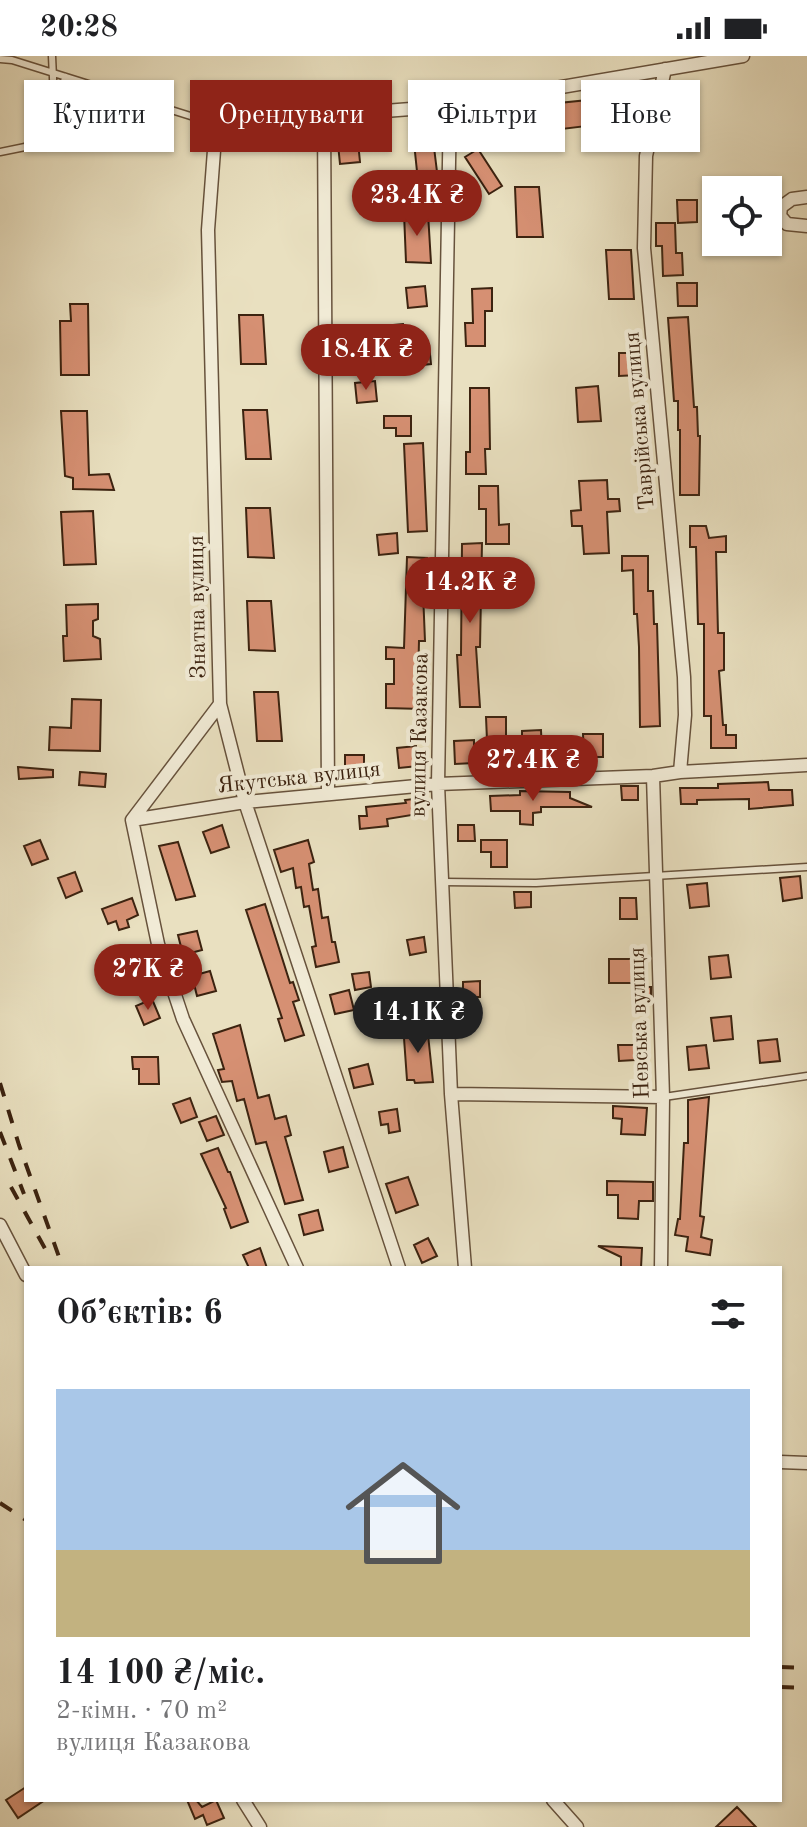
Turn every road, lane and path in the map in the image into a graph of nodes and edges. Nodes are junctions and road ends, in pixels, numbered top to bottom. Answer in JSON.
{"nodes":[{"id":1,"x":52,"y":56,"type":"edge"},
{"id":2,"x":743,"y":56,"type":"edge"},
{"id":3,"x":0,"y":59,"type":"edge"},
{"id":4,"x":665,"y":69,"type":"junction"},
{"id":5,"x":53,"y":73,"type":"junction"},
{"id":6,"x":66,"y":77,"type":"junction"},
{"id":7,"x":53,"y":80,"type":"edge"},
{"id":8,"x":64,"y":80,"type":"edge"},
{"id":9,"x":565,"y":86,"type":"edge"},
{"id":10,"x":190,"y":116,"type":"edge"},
{"id":11,"x":24,"y":147,"type":"edge"},
{"id":12,"x":0,"y":152,"type":"edge"},
{"id":13,"x":214,"y":152,"type":"edge"},
{"id":14,"x":324,"y":152,"type":"edge"},
{"id":15,"x":449,"y":152,"type":"edge"},
{"id":16,"x":807,"y":197,"type":"edge"},
{"id":17,"x":807,"y":226,"type":"edge"},
{"id":18,"x":220,"y":704,"type":"junction"},
{"id":19,"x":807,"y":765,"type":"edge"},
{"id":20,"x":680,"y":772,"type":"junction"},
{"id":21,"x":653,"y":776,"type":"junction"},
{"id":22,"x":438,"y":784,"type":"junction"},
{"id":23,"x":328,"y":794,"type":"junction"},
{"id":24,"x":245,"y":802,"type":"junction"},
{"id":25,"x":132,"y":820,"type":"junction"},
{"id":26,"x":807,"y":867,"type":"edge"},
{"id":27,"x":656,"y":875,"type":"junction"},
{"id":28,"x":440,"y":882,"type":"junction"},
{"id":29,"x":807,"y":1076,"type":"edge"},
{"id":30,"x":451,"y":1094,"type":"junction"},
{"id":31,"x":663,"y":1097,"type":"junction"},
{"id":32,"x":0,"y":1225,"type":"edge"},
{"id":33,"x":296,"y":1266,"type":"edge"},
{"id":34,"x":398,"y":1266,"type":"edge"},
{"id":35,"x":465,"y":1266,"type":"edge"},
{"id":36,"x":661,"y":1266,"type":"edge"},
{"id":37,"x":24,"y":1271,"type":"edge"},
{"id":38,"x":782,"y":1462,"type":"edge"},
{"id":39,"x":807,"y":1463,"type":"edge"},
{"id":40,"x":244,"y":1802,"type":"edge"},
{"id":41,"x":555,"y":1802,"type":"edge"},
{"id":42,"x":260,"y":1827,"type":"edge"},
{"id":43,"x":577,"y":1827,"type":"edge"}],
"edges":[{"from":1,"to":5,"type":"lane"},
{"from":2,"to":4,"type":"street"},
{"from":3,"to":5,"type":"lane"},
{"from":4,"to":9,"type":"street"},
{"from":4,"to":20,"type":"street","name":"Таврійська вулиця"},
{"from":5,"to":6,"type":"lane"},
{"from":5,"to":7,"type":"lane"},
{"from":6,"to":8,"type":"lane"},
{"from":6,"to":10,"type":"lane"},
{"from":11,"to":12,"type":"lane"},
{"from":13,"to":18,"type":"street","name":"Знатна вулиця"},
{"from":14,"to":23,"type":"street"},
{"from":15,"to":22,"type":"street","name":"вулиця Казакова"},
{"from":16,"to":17,"type":"street"},
{"from":18,"to":24,"type":"street"},
{"from":18,"to":25,"type":"street","name":"Знатна вулиця"},
{"from":19,"to":20,"type":"street","name":"Якутська вулиця"},
{"from":20,"to":21,"type":"street","name":"Якутська вулиця"},
{"from":21,"to":22,"type":"street","name":"Якутська вулиця"},
{"from":21,"to":27,"type":"street","name":"Невська вулиця"},
{"from":22,"to":23,"type":"street","name":"Якутська вулиця"},
{"from":22,"to":28,"type":"street","name":"вулиця Казакова"},
{"from":23,"to":24,"type":"street","name":"Якутська вулиця"},
{"from":24,"to":25,"type":"street","name":"Якутська вулиця"},
{"from":24,"to":34,"type":"street"},
{"from":25,"to":33,"type":"street"},
{"from":26,"to":27,"type":"lane"},
{"from":27,"to":28,"type":"lane"},
{"from":27,"to":31,"type":"street","name":"Невська вулиця"},
{"from":28,"to":30,"type":"street","name":"вулиця Казакова"},
{"from":29,"to":31,"type":"lane"},
{"from":30,"to":31,"type":"street"},
{"from":30,"to":35,"type":"street","name":"вулиця Казакова"},
{"from":31,"to":36,"type":"street","name":"Невська вулиця"},
{"from":32,"to":37,"type":"street"},
{"from":38,"to":39,"type":"street"},
{"from":40,"to":42,"type":"street"},
{"from":41,"to":43,"type":"street"}]}
